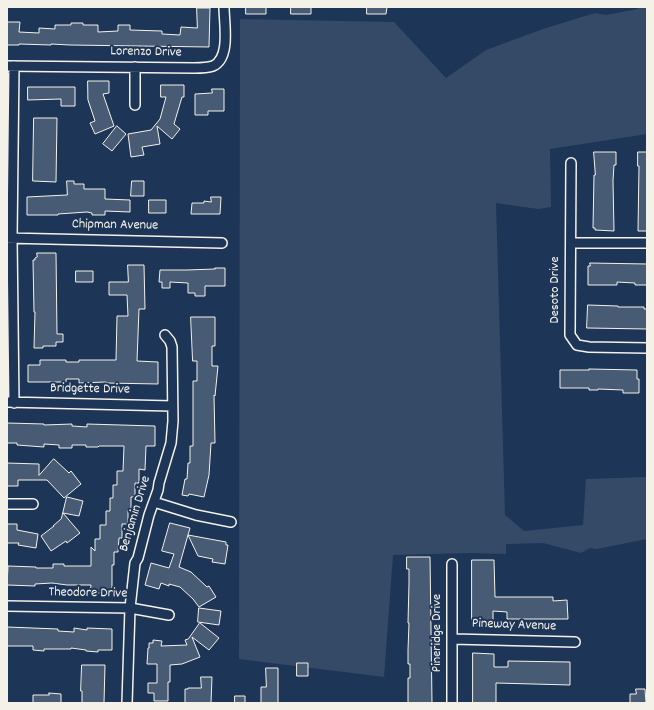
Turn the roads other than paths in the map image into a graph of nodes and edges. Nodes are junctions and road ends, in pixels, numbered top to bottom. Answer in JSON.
{"nodes":[{"id":1,"x":224,"y":7,"type":"edge"},
{"id":2,"x":11,"y":66,"type":"edge"},
{"id":3,"x":136,"y":67,"type":"junction"},
{"id":4,"x":135,"y":105,"type":"dead end"},
{"id":5,"x":571,"y":163,"type":"dead end"},
{"id":6,"x":10,"y":238,"type":"edge"},
{"id":7,"x":571,"y":242,"type":"junction"},
{"id":8,"x":222,"y":243,"type":"dead end"},
{"id":9,"x":647,"y":243,"type":"edge"},
{"id":10,"x":165,"y":335,"type":"dead end"},
{"id":11,"x":647,"y":348,"type":"edge"},
{"id":12,"x":11,"y":403,"type":"edge"},
{"id":13,"x":172,"y":406,"type":"junction"},
{"id":14,"x":154,"y":502,"type":"junction"},
{"id":15,"x":7,"y":504,"type":"edge"},
{"id":16,"x":33,"y":504,"type":"dead end"},
{"id":17,"x":230,"y":522,"type":"dead end"},
{"id":18,"x":452,"y":564,"type":"dead end"},
{"id":19,"x":7,"y":606,"type":"edge"},
{"id":20,"x":130,"y":608,"type":"junction"},
{"id":21,"x":168,"y":615,"type":"dead end"},
{"id":22,"x":452,"y":639,"type":"junction"},
{"id":23,"x":575,"y":642,"type":"dead end"},
{"id":24,"x":127,"y":703,"type":"edge"},
{"id":25,"x":452,"y":703,"type":"edge"}],
"edges":[{"from":1,"to":3,"type":"street","name":"Lorenzo Drive"},
{"from":2,"to":3,"type":"street","name":"Lorenzo Drive"},
{"from":2,"to":6,"type":"street"},
{"from":3,"to":4,"type":"street"},
{"from":5,"to":7,"type":"street","name":"Desoto Drive"},
{"from":6,"to":8,"type":"street","name":"Chipman Avenue"},
{"from":6,"to":12,"type":"street"},
{"from":7,"to":9,"type":"street"},
{"from":7,"to":11,"type":"street","name":"Desoto Drive"},
{"from":10,"to":13,"type":"street","name":"Benjamin Drive"},
{"from":12,"to":13,"type":"street","name":"Bridgette Drive"},
{"from":13,"to":14,"type":"street","name":"Benjamin Drive"},
{"from":14,"to":17,"type":"street"},
{"from":14,"to":20,"type":"street","name":"Benjamin Drive"},
{"from":15,"to":16,"type":"street"},
{"from":18,"to":22,"type":"street","name":"Pineridge Drive"},
{"from":19,"to":20,"type":"street","name":"Theodore Drive"},
{"from":20,"to":21,"type":"street","name":"Theodore Drive"},
{"from":20,"to":24,"type":"street","name":"Benjamin Drive"},
{"from":22,"to":23,"type":"street","name":"Pineway Avenue"},
{"from":22,"to":25,"type":"street","name":"Pineridge Drive"}]}
